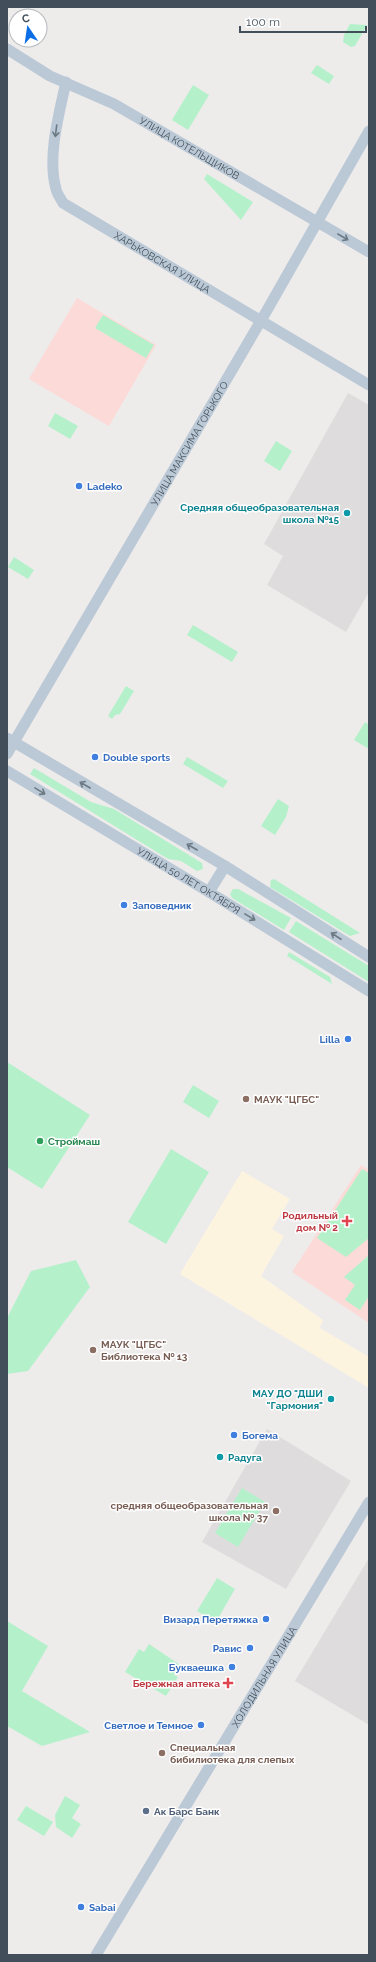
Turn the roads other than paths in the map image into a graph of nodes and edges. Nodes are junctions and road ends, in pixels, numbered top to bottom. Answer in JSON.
{"nodes":[{"id":1,"x":7,"y":49,"type":"edge"},
{"id":2,"x":66,"y":82,"type":"junction"},
{"id":3,"x":369,"y":131,"type":"edge"},
{"id":4,"x":316,"y":222,"type":"junction"},
{"id":5,"x":369,"y":252,"type":"edge"},
{"id":6,"x":260,"y":320,"type":"junction"},
{"id":7,"x":369,"y":385,"type":"edge"},
{"id":8,"x":10,"y":740,"type":"edge"},
{"id":9,"x":7,"y":754,"type":"edge"},
{"id":10,"x":7,"y":770,"type":"edge"},
{"id":11,"x":225,"y":866,"type":"junction"},
{"id":12,"x":209,"y":892,"type":"junction"},
{"id":13,"x":369,"y":957,"type":"edge"},
{"id":14,"x":369,"y":991,"type":"edge"},
{"id":15,"x":369,"y":1502,"type":"edge"},
{"id":16,"x":96,"y":1955,"type":"edge"}],
"edges":[{"from":1,"to":2,"type":"street","name":"УЛИЦА КОТЕЛЬЩИКОВ"},
{"from":2,"to":4,"type":"street","name":"УЛИЦА КОТЕЛЬЩИКОВ"},
{"from":2,"to":6,"type":"street","name":"ХАРЬКОВСКАЯ УЛИЦА","one_way":true},
{"from":3,"to":4,"type":"street","name":"УЛИЦА МАКСИМА ГОРЬКОГО"},
{"from":4,"to":5,"type":"street","name":"УЛИЦА КОТЕЛЬЩИКОВ","one_way":true},
{"from":4,"to":6,"type":"street","name":"УЛИЦА МАКСИМА ГОРЬКОГО"},
{"from":6,"to":7,"type":"street","name":"ХАРЬКОВСКАЯ УЛИЦА"},
{"from":6,"to":8,"type":"street","name":"УЛИЦА МАКСИМА ГОРЬКОГО"},
{"from":8,"to":9,"type":"street","name":"УЛИЦА МАКСИМА ГОРЬКОГО"},
{"from":11,"to":8,"type":"street","one_way":true},
{"from":10,"to":12,"type":"street","name":"УЛИЦА 50 ЛЕТ ОКТЯБРЯ","one_way":true},
{"from":11,"to":12,"type":"street"},
{"from":13,"to":11,"type":"street","one_way":true},
{"from":12,"to":14,"type":"street","name":"УЛИЦА 50 ЛЕТ ОКТЯБРЯ","one_way":true},
{"from":15,"to":16,"type":"street","name":"ХОЛОДИЛЬНАЯ УЛИЦА"}]}
